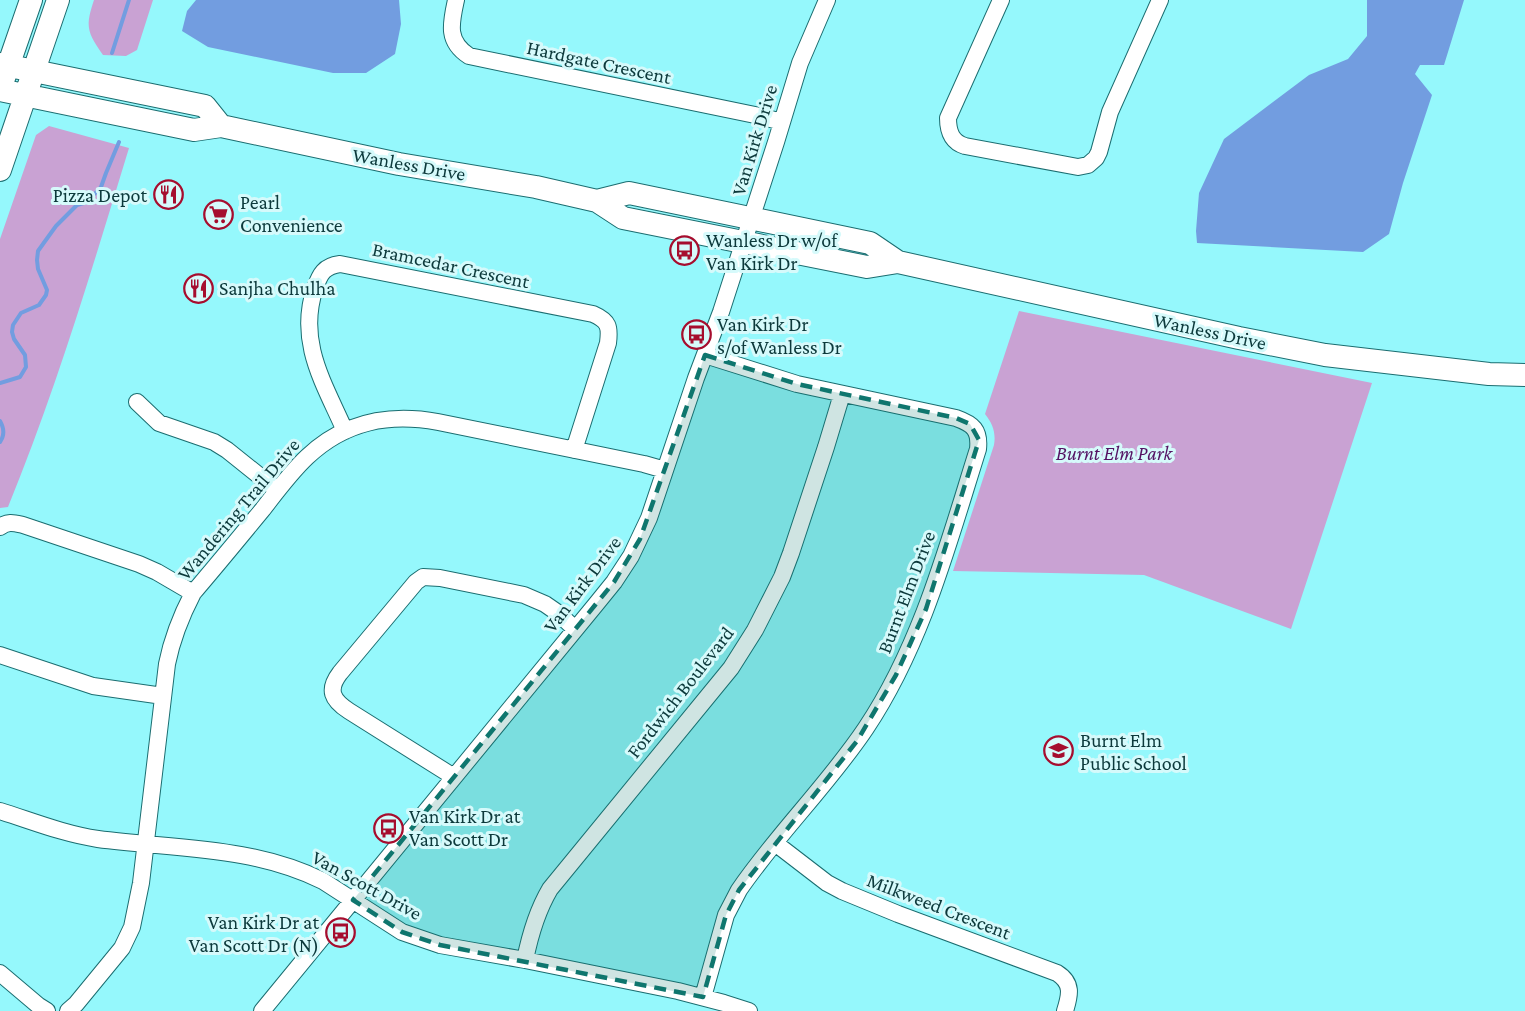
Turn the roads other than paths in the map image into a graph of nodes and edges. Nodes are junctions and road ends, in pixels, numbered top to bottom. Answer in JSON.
{"nodes":[{"id":1,"x":31,"y":0,"type":"edge"},
{"id":2,"x":58,"y":0,"type":"edge"},
{"id":3,"x":456,"y":0,"type":"edge"},
{"id":4,"x":827,"y":0,"type":"edge"},
{"id":5,"x":1001,"y":0,"type":"edge"},
{"id":6,"x":1160,"y":0,"type":"edge"},
{"id":7,"x":4,"y":65,"type":"edge"},
{"id":8,"x":34,"y":71,"type":"junction"},
{"id":9,"x":0,"y":90,"type":"edge"},
{"id":10,"x":25,"y":95,"type":"junction"},
{"id":11,"x":782,"y":122,"type":"junction"},
{"id":12,"x":221,"y":126,"type":"junction"},
{"id":13,"x":0,"y":170,"type":"edge"},
{"id":14,"x":597,"y":201,"type":"junction"},
{"id":15,"x":752,"y":218,"type":"junction"},
{"id":16,"x":744,"y":243,"type":"junction"},
{"id":17,"x":898,"y":262,"type":"junction"},
{"id":18,"x":705,"y":355,"type":"junction"},
{"id":19,"x":1525,"y":375,"type":"edge"},
{"id":20,"x":842,"y":394,"type":"junction"},
{"id":21,"x":137,"y":402,"type":"dead end"},
{"id":22,"x":345,"y":431,"type":"junction"},
{"id":23,"x":574,"y":450,"type":"junction"},
{"id":24,"x":665,"y":470,"type":"junction"},
{"id":25,"x":278,"y":490,"type":"junction"},
{"id":26,"x":0,"y":527,"type":"edge"},
{"id":27,"x":193,"y":593,"type":"junction"},
{"id":28,"x":575,"y":629,"type":"junction"},
{"id":29,"x":0,"y":655,"type":"edge"},
{"id":30,"x":163,"y":696,"type":"junction"},
{"id":31,"x":454,"y":777,"type":"junction"},
{"id":32,"x":0,"y":811,"type":"edge"},
{"id":33,"x":775,"y":843,"type":"junction"},
{"id":34,"x":146,"y":844,"type":"junction"},
{"id":35,"x":353,"y":900,"type":"junction"},
{"id":36,"x":525,"y":960,"type":"junction"},
{"id":37,"x":0,"y":973,"type":"edge"},
{"id":38,"x":703,"y":997,"type":"junction"},
{"id":39,"x":264,"y":1010,"type":"edge"},
{"id":40,"x":47,"y":1011,"type":"edge"},
{"id":41,"x":68,"y":1011,"type":"edge"},
{"id":42,"x":749,"y":1011,"type":"edge"},
{"id":43,"x":1065,"y":1011,"type":"edge"}],
"edges":[{"from":1,"to":7,"type":"main road"},
{"from":2,"to":8,"type":"main road"},
{"from":3,"to":11,"type":"street","name":"Hardgate Crescent"},
{"from":4,"to":11,"type":"street","name":"Van Kirk Drive"},
{"from":5,"to":6,"type":"street"},
{"from":7,"to":8,"type":"main road"},
{"from":7,"to":9,"type":"main road"},
{"from":8,"to":10,"type":"main road"},
{"from":8,"to":12,"type":"main road"},
{"from":9,"to":10,"type":"main road","name":"Wanless Drive"},
{"from":10,"to":12,"type":"main road","name":"Wanless Drive"},
{"from":10,"to":13,"type":"main road"},
{"from":11,"to":15,"type":"street","name":"Van Kirk Drive"},
{"from":12,"to":14,"type":"main road","name":"Wanless Drive"},
{"from":14,"to":15,"type":"main road","name":"Wanless Drive"},
{"from":14,"to":16,"type":"main road","name":"Wanless Drive"},
{"from":15,"to":16,"type":"street","name":"Van Kirk Drive"},
{"from":15,"to":17,"type":"main road","name":"Wanless Drive"},
{"from":16,"to":17,"type":"main road","name":"Wanless Drive"},
{"from":16,"to":18,"type":"street","name":"Van Kirk Drive"},
{"from":17,"to":19,"type":"main road","name":"Wanless Drive"},
{"from":18,"to":20,"type":"street","name":"Burnt Elm Drive"},
{"from":18,"to":24,"type":"street","name":"Van Kirk Drive"},
{"from":20,"to":33,"type":"street","name":"Burnt Elm Drive"},
{"from":20,"to":36,"type":"street","name":"Fordwich Boulevard"},
{"from":21,"to":25,"type":"street"},
{"from":22,"to":23,"type":"street","name":"Wandering Trail Drive"},
{"from":22,"to":23,"type":"street","name":"Bramcedar Crescent"},
{"from":22,"to":25,"type":"street","name":"Wandering Trail Drive"},
{"from":23,"to":24,"type":"street","name":"Wandering Trail Drive"},
{"from":24,"to":28,"type":"street","name":"Van Kirk Drive"},
{"from":25,"to":27,"type":"street","name":"Wandering Trail Drive"},
{"from":26,"to":27,"type":"street"},
{"from":27,"to":30,"type":"street","name":"Wandering Trail Drive"},
{"from":28,"to":31,"type":"street","name":"Van Kirk Drive"},
{"from":28,"to":31,"type":"street"},
{"from":29,"to":30,"type":"street"},
{"from":30,"to":34,"type":"street","name":"Wandering Trail Drive"},
{"from":31,"to":35,"type":"street","name":"Van Kirk Drive"},
{"from":32,"to":34,"type":"street","name":"Van Scott Drive"},
{"from":33,"to":38,"type":"street","name":"Burnt Elm Drive"},
{"from":33,"to":43,"type":"street","name":"Milkweed Crescent"},
{"from":34,"to":35,"type":"street","name":"Van Scott Drive"},
{"from":34,"to":41,"type":"street","name":"Wandering Trail Drive"},
{"from":35,"to":36,"type":"street","name":"Van Scott Drive"},
{"from":35,"to":39,"type":"street","name":"Van Kirk Drive"},
{"from":36,"to":38,"type":"street","name":"Van Scott Drive"},
{"from":37,"to":40,"type":"street"},
{"from":38,"to":42,"type":"street","name":"Van Scott Drive"}]}
